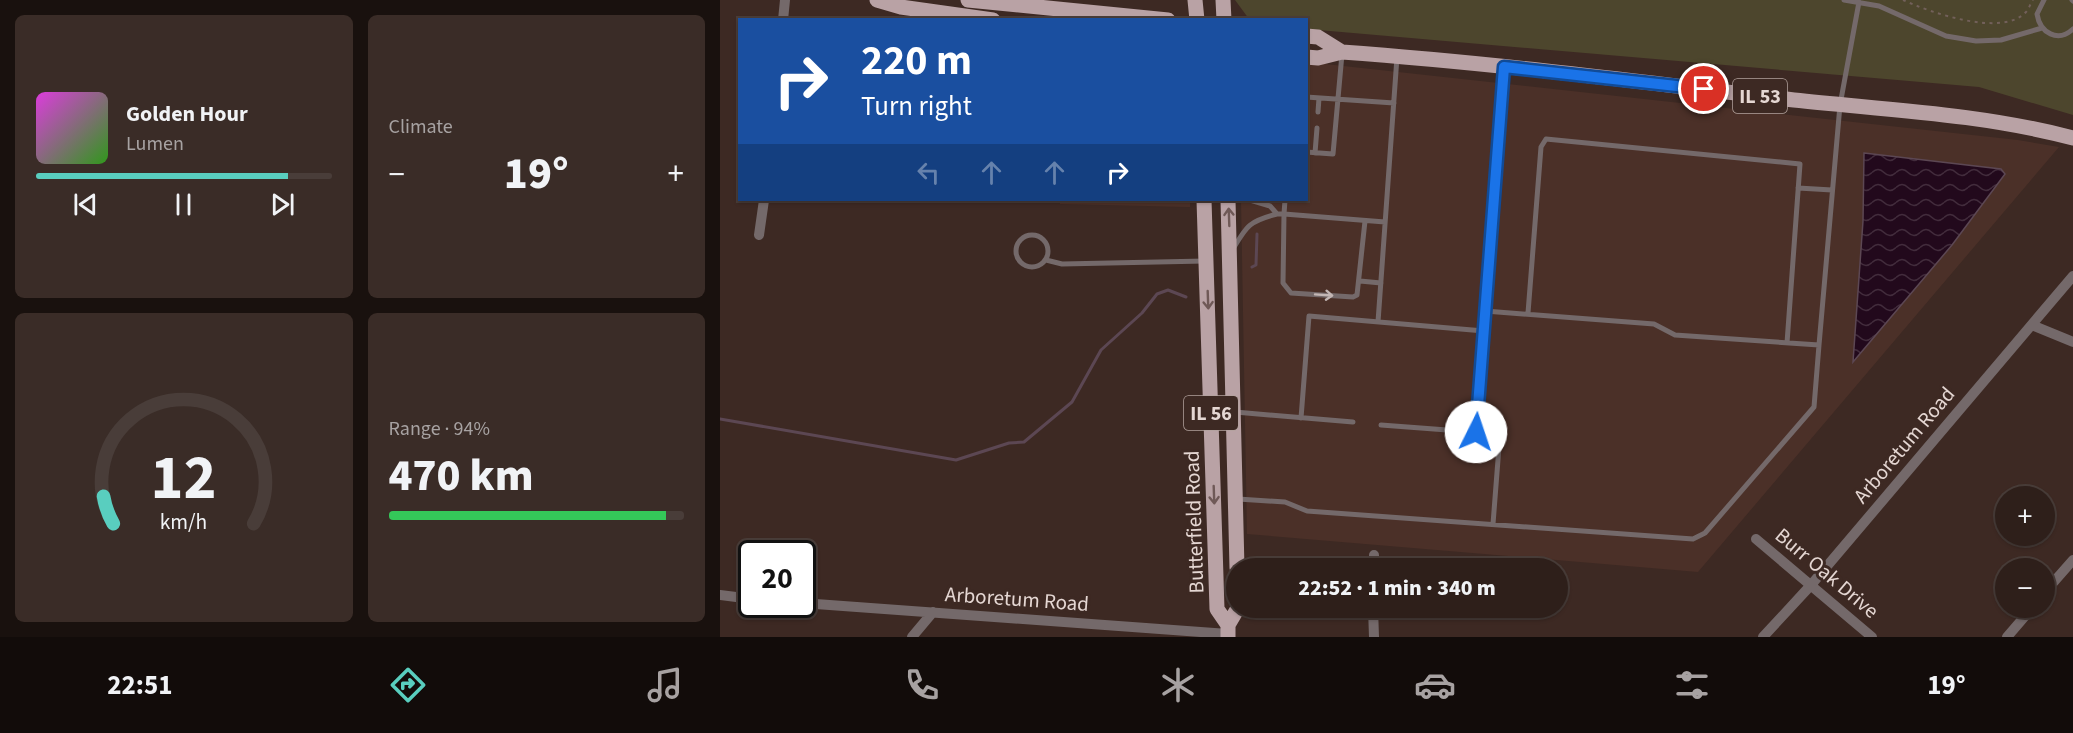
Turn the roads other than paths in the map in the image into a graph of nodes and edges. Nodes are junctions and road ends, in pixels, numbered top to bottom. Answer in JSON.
{"nodes":[{"id":1,"x":785,"y":0,"type":"edge"},
{"id":2,"x":878,"y":0,"type":"edge"},
{"id":3,"x":886,"y":0,"type":"edge"},
{"id":4,"x":968,"y":0,"type":"edge"},
{"id":5,"x":1195,"y":0,"type":"edge"},
{"id":6,"x":1223,"y":0,"type":"edge"},
{"id":7,"x":1844,"y":0,"type":"edge"},
{"id":8,"x":2044,"y":0,"type":"edge"},
{"id":9,"x":1859,"y":2,"type":"junction"},
{"id":10,"x":783,"y":18,"type":"edge"},
{"id":11,"x":979,"y":18,"type":"edge"},
{"id":12,"x":1148,"y":18,"type":"edge"},
{"id":13,"x":1197,"y":18,"type":"edge"},
{"id":14,"x":1224,"y":18,"type":"edge"},
{"id":15,"x":2042,"y":28,"type":"junction"},
{"id":16,"x":2073,"y":29,"type":"edge"},
{"id":17,"x":1308,"y":36,"type":"edge"},
{"id":18,"x":1342,"y":52,"type":"junction"},
{"id":19,"x":1397,"y":56,"type":"junction"},
{"id":20,"x":1308,"y":57,"type":"edge"},
{"id":21,"x":1504,"y":67,"type":"junction"},
{"id":22,"x":1308,"y":97,"type":"edge"},
{"id":23,"x":1319,"y":98,"type":"junction"},
{"id":24,"x":1338,"y":99,"type":"junction"},
{"id":25,"x":1394,"y":103,"type":"junction"},
{"id":26,"x":1840,"y":105,"type":"junction"},
{"id":27,"x":1318,"y":112,"type":"dead end"},
{"id":28,"x":1317,"y":128,"type":"dead end"},
{"id":29,"x":2073,"y":138,"type":"edge"},
{"id":30,"x":1308,"y":152,"type":"edge"},
{"id":31,"x":1315,"y":153,"type":"junction"},
{"id":32,"x":1798,"y":188,"type":"junction"},
{"id":33,"x":1832,"y":190,"type":"junction"},
{"id":34,"x":764,"y":201,"type":"edge"},
{"id":35,"x":1204,"y":201,"type":"edge"},
{"id":36,"x":1228,"y":201,"type":"edge"},
{"id":37,"x":1253,"y":201,"type":"edge"},
{"id":38,"x":1285,"y":201,"type":"edge"},
{"id":39,"x":1281,"y":214,"type":"junction"},
{"id":40,"x":1365,"y":221,"type":"junction"},
{"id":41,"x":1385,"y":222,"type":"junction"},
{"id":42,"x":759,"y":235,"type":"dead end"},
{"id":43,"x":1230,"y":253,"type":"junction"},
{"id":44,"x":1046,"y":260,"type":"junction"},
{"id":45,"x":1207,"y":261,"type":"junction"},
{"id":46,"x":2073,"y":276,"type":"edge"},
{"id":47,"x":1360,"y":281,"type":"junction"},
{"id":48,"x":1381,"y":283,"type":"junction"},
{"id":49,"x":1485,"y":310,"type":"junction"},
{"id":50,"x":1528,"y":313,"type":"junction"},
{"id":51,"x":1378,"y":322,"type":"junction"},
{"id":52,"x":2032,"y":325,"type":"junction"},
{"id":53,"x":1484,"y":331,"type":"junction"},
{"id":54,"x":2073,"y":342,"type":"edge"},
{"id":55,"x":1787,"y":343,"type":"junction"},
{"id":56,"x":1819,"y":345,"type":"junction"},
{"id":57,"x":1234,"y":412,"type":"junction"},
{"id":58,"x":1301,"y":418,"type":"junction"},
{"id":59,"x":1353,"y":422,"type":"dead end"},
{"id":60,"x":1381,"y":425,"type":"dead end"},
{"id":61,"x":1476,"y":432,"type":"junction"},
{"id":62,"x":1235,"y":499,"type":"junction"},
{"id":63,"x":1493,"y":524,"type":"junction"},
{"id":64,"x":1756,"y":539,"type":"dead end"},
{"id":65,"x":1237,"y":558,"type":"edge"},
{"id":66,"x":2073,"y":560,"type":"edge"},
{"id":67,"x":2055,"y":580,"type":"edge"},
{"id":68,"x":1811,"y":585,"type":"junction"},
{"id":69,"x":720,"y":595,"type":"edge"},
{"id":70,"x":738,"y":597,"type":"edge"},
{"id":71,"x":816,"y":604,"type":"edge"},
{"id":72,"x":933,"y":612,"type":"junction"},
{"id":73,"x":1234,"y":618,"type":"edge"},
{"id":74,"x":1373,"y":618,"type":"edge"},
{"id":75,"x":2023,"y":618,"type":"edge"},
{"id":76,"x":1228,"y":632,"type":"edge"},
{"id":77,"x":912,"y":637,"type":"edge"},
{"id":78,"x":1374,"y":637,"type":"edge"},
{"id":79,"x":1763,"y":637,"type":"edge"},
{"id":80,"x":1872,"y":637,"type":"edge"},
{"id":81,"x":2007,"y":637,"type":"edge"}],
"edges":[{"from":1,"to":10,"type":"street"},
{"from":2,"to":3,"type":"main road"},
{"from":3,"to":11,"type":"main road"},
{"from":4,"to":12,"type":"main road"},
{"from":5,"to":13,"type":"main road"},
{"from":6,"to":14,"type":"main road"},
{"from":7,"to":9,"type":"lane"},
{"from":8,"to":15,"type":"lane"},
{"from":9,"to":15,"type":"lane"},
{"from":9,"to":26,"type":"lane"},
{"from":15,"to":16,"type":"lane"},
{"from":17,"to":18,"type":"main road","number":"IL 53"},
{"from":18,"to":19,"type":"main road","number":"IL 53"},
{"from":18,"to":20,"type":"main road","number":"IL 53"},
{"from":18,"to":24,"type":"lane"},
{"from":19,"to":21,"type":"main road","number":"IL 53"},
{"from":19,"to":25,"type":"lane"},
{"from":21,"to":26,"type":"main road","number":"IL 53"},
{"from":21,"to":49,"type":"lane"},
{"from":22,"to":23,"type":"lane"},
{"from":23,"to":24,"type":"lane"},
{"from":23,"to":27,"type":"lane"},
{"from":24,"to":25,"type":"lane"},
{"from":24,"to":31,"type":"lane"},
{"from":25,"to":41,"type":"lane"},
{"from":26,"to":29,"type":"main road","number":"IL 53"},
{"from":26,"to":33,"type":"lane"},
{"from":28,"to":31,"type":"lane"},
{"from":30,"to":31,"type":"lane"},
{"from":32,"to":33,"type":"lane"},
{"from":32,"to":50,"type":"lane"},
{"from":32,"to":55,"type":"lane"},
{"from":33,"to":56,"type":"lane"},
{"from":34,"to":42,"type":"street"},
{"from":35,"to":45,"type":"main road","name":"Butterfield Road","number":"IL 56"},
{"from":43,"to":36,"type":"main road","name":"Butterfield Road","number":"IL 56","one_way":true},
{"from":37,"to":39,"type":"lane"},
{"from":38,"to":39,"type":"lane"},
{"from":39,"to":40,"type":"lane"},
{"from":39,"to":43,"type":"lane"},
{"from":39,"to":47,"type":"lane","one_way":true},
{"from":40,"to":41,"type":"lane"},
{"from":40,"to":47,"type":"lane"},
{"from":41,"to":48,"type":"lane"},
{"from":43,"to":57,"type":"main road","name":"Butterfield Road","number":"IL 56"},
{"from":44,"to":44,"type":"lane"},
{"from":44,"to":45,"type":"lane"},
{"from":45,"to":76,"type":"main road","name":"Butterfield Road","number":"IL 56","one_way":true},
{"from":46,"to":52,"type":"street","name":"Arboretum Road"},
{"from":47,"to":48,"type":"lane"},
{"from":48,"to":51,"type":"lane"},
{"from":49,"to":50,"type":"lane"},
{"from":49,"to":53,"type":"lane"},
{"from":50,"to":55,"type":"lane"},
{"from":51,"to":53,"type":"lane"},
{"from":51,"to":58,"type":"lane"},
{"from":52,"to":54,"type":"street"},
{"from":52,"to":68,"type":"street","name":"Arboretum Road"},
{"from":53,"to":61,"type":"lane"},
{"from":55,"to":56,"type":"lane"},
{"from":56,"to":63,"type":"lane"},
{"from":57,"to":58,"type":"lane"},
{"from":57,"to":62,"type":"main road","name":"Butterfield Road","number":"IL 56"},
{"from":58,"to":59,"type":"lane"},
{"from":60,"to":61,"type":"lane"},
{"from":61,"to":63,"type":"lane"},
{"from":62,"to":63,"type":"lane"},
{"from":62,"to":65,"type":"main road","name":"Butterfield Road","number":"IL 56"},
{"from":64,"to":68,"type":"street","name":"Burr Oak Drive"},
{"from":66,"to":67,"type":"street"},
{"from":68,"to":79,"type":"street","name":"Arboretum Road"},
{"from":68,"to":80,"type":"street","name":"Burr Oak Drive"},
{"from":69,"to":70,"type":"street"},
{"from":71,"to":72,"type":"street","name":"Arboretum Road"},
{"from":72,"to":76,"type":"street","name":"Arboretum Road"},
{"from":72,"to":77,"type":"street"},
{"from":73,"to":76,"type":"main road"},
{"from":74,"to":78,"type":"street"},
{"from":75,"to":81,"type":"street"}]}
